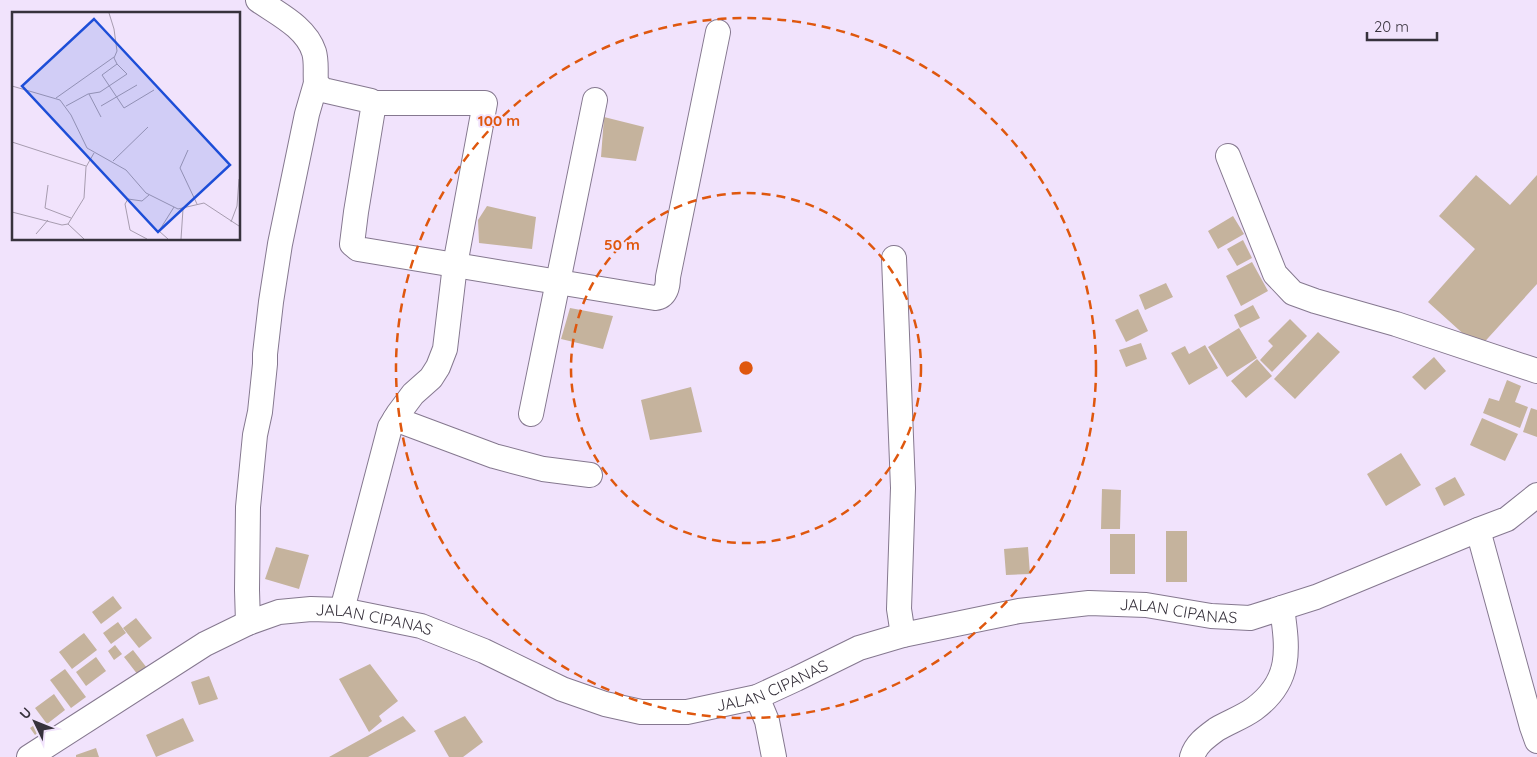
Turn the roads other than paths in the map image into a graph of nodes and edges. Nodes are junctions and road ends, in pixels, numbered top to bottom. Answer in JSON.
{"nodes":[{"id":1,"x":258,"y":0,"type":"edge"},
{"id":2,"x":718,"y":32,"type":"dead end"},
{"id":3,"x":316,"y":83,"type":"junction"},
{"id":4,"x":595,"y":100,"type":"dead end"},
{"id":5,"x":374,"y":104,"type":"junction"},
{"id":6,"x":1228,"y":156,"type":"dead end"},
{"id":7,"x":894,"y":258,"type":"dead end"},
{"id":8,"x":455,"y":265,"type":"junction"},
{"id":9,"x":558,"y":282,"type":"junction"},
{"id":10,"x":1537,"y":371,"type":"edge"},
{"id":11,"x":531,"y":414,"type":"dead end"},
{"id":12,"x":397,"y":416,"type":"junction"},
{"id":13,"x":590,"y":475,"type":"dead end"},
{"id":14,"x":1537,"y":494,"type":"edge"},
{"id":15,"x":1478,"y":530,"type":"junction"},
{"id":16,"x":1282,"y":608,"type":"junction"},
{"id":17,"x":342,"y":610,"type":"junction"},
{"id":18,"x":248,"y":623,"type":"junction"},
{"id":19,"x":903,"y":635,"type":"junction"},
{"id":20,"x":757,"y":697,"type":"junction"},
{"id":21,"x":1537,"y":741,"type":"edge"},
{"id":22,"x":29,"y":757,"type":"edge"},
{"id":23,"x":774,"y":757,"type":"edge"},
{"id":24,"x":1192,"y":757,"type":"edge"}],
"edges":[{"from":1,"to":3,"type":"street"},
{"from":2,"to":9,"type":"street"},
{"from":3,"to":5,"type":"street"},
{"from":3,"to":18,"type":"street"},
{"from":4,"to":9,"type":"street"},
{"from":5,"to":8,"type":"street"},
{"from":5,"to":8,"type":"street"},
{"from":6,"to":10,"type":"street"},
{"from":7,"to":19,"type":"street"},
{"from":8,"to":9,"type":"street"},
{"from":8,"to":12,"type":"street"},
{"from":9,"to":11,"type":"street"},
{"from":12,"to":13,"type":"street"},
{"from":12,"to":17,"type":"street"},
{"from":14,"to":15,"type":"street","name":"JALAN CIPANAS"},
{"from":15,"to":16,"type":"street","name":"JALAN CIPANAS"},
{"from":15,"to":21,"type":"street"},
{"from":16,"to":19,"type":"street","name":"JALAN CIPANAS"},
{"from":16,"to":24,"type":"street"},
{"from":17,"to":18,"type":"street","name":"JALAN CIPANAS"},
{"from":17,"to":20,"type":"street","name":"JALAN CIPANAS"},
{"from":18,"to":22,"type":"street","name":"JALAN CIPANAS"},
{"from":19,"to":20,"type":"street","name":"JALAN CIPANAS"},
{"from":20,"to":23,"type":"street"}]}
